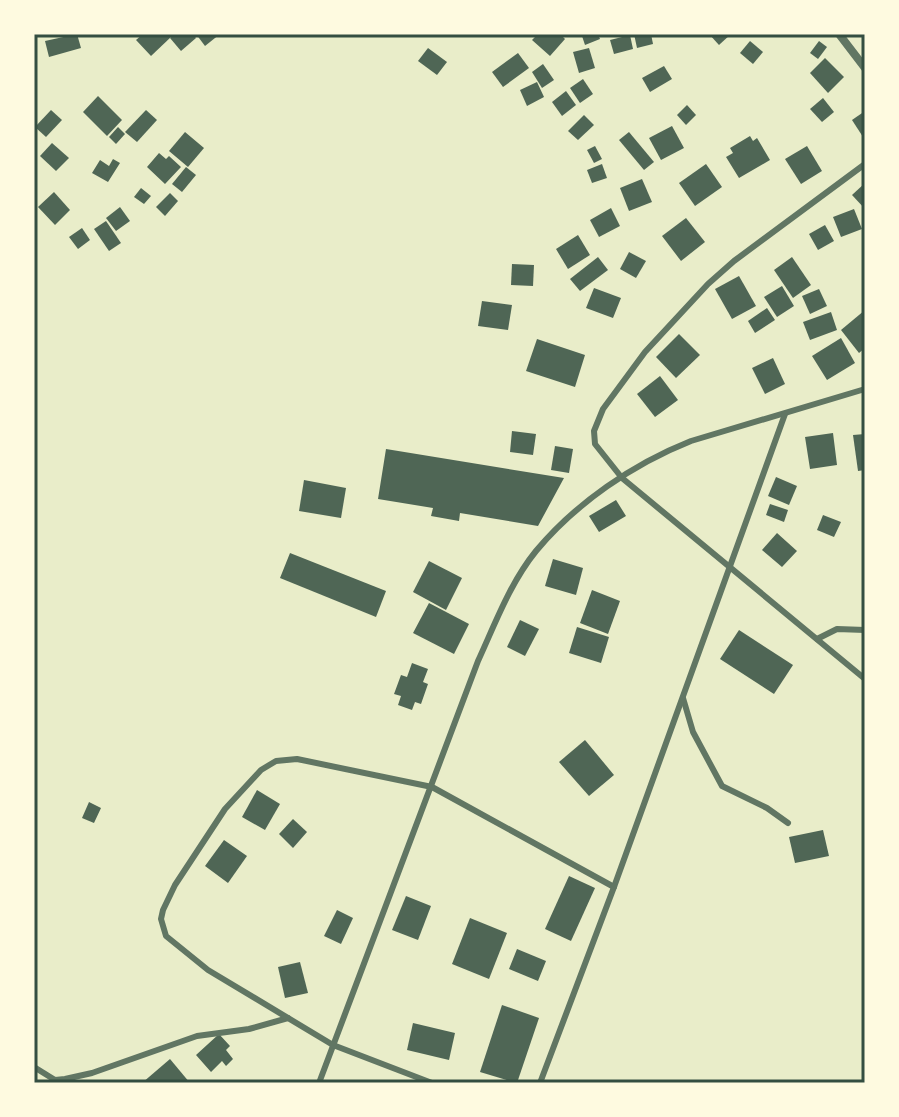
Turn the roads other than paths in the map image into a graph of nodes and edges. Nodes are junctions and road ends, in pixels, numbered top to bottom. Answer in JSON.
{"nodes":[{"id":1,"x":839,"y":34,"type":"edge"},
{"id":2,"x":865,"y":68,"type":"edge"},
{"id":3,"x":865,"y":164,"type":"edge"},
{"id":4,"x":865,"y":389,"type":"edge"},
{"id":5,"x":785,"y":414,"type":"junction"},
{"id":6,"x":622,"y":478,"type":"junction"},
{"id":7,"x":731,"y":568,"type":"junction"},
{"id":8,"x":865,"y":630,"type":"edge"},
{"id":9,"x":817,"y":639,"type":"junction"},
{"id":10,"x":865,"y":679,"type":"edge"},
{"id":11,"x":683,"y":698,"type":"junction"},
{"id":12,"x":432,"y":787,"type":"junction"},
{"id":13,"x":788,"y":823,"type":"dead end"},
{"id":14,"x":614,"y":887,"type":"junction"},
{"id":15,"x":288,"y":1018,"type":"junction"},
{"id":16,"x":333,"y":1045,"type":"junction"},
{"id":17,"x":34,"y":1067,"type":"edge"},
{"id":18,"x":319,"y":1083,"type":"edge"},
{"id":19,"x":432,"y":1083,"type":"edge"},
{"id":20,"x":540,"y":1083,"type":"edge"}],
"edges":[{"from":1,"to":2,"type":"street"},
{"from":3,"to":6,"type":"street"},
{"from":4,"to":5,"type":"street"},
{"from":5,"to":6,"type":"street"},
{"from":5,"to":7,"type":"street"},
{"from":6,"to":7,"type":"street"},
{"from":6,"to":12,"type":"street"},
{"from":7,"to":9,"type":"street"},
{"from":7,"to":11,"type":"street"},
{"from":8,"to":9,"type":"street"},
{"from":9,"to":10,"type":"street"},
{"from":11,"to":13,"type":"street"},
{"from":11,"to":14,"type":"street"},
{"from":12,"to":14,"type":"street"},
{"from":12,"to":15,"type":"street"},
{"from":12,"to":16,"type":"street"},
{"from":14,"to":20,"type":"street"},
{"from":15,"to":16,"type":"street"},
{"from":15,"to":17,"type":"street"},
{"from":16,"to":18,"type":"street"},
{"from":16,"to":19,"type":"street"}]}
